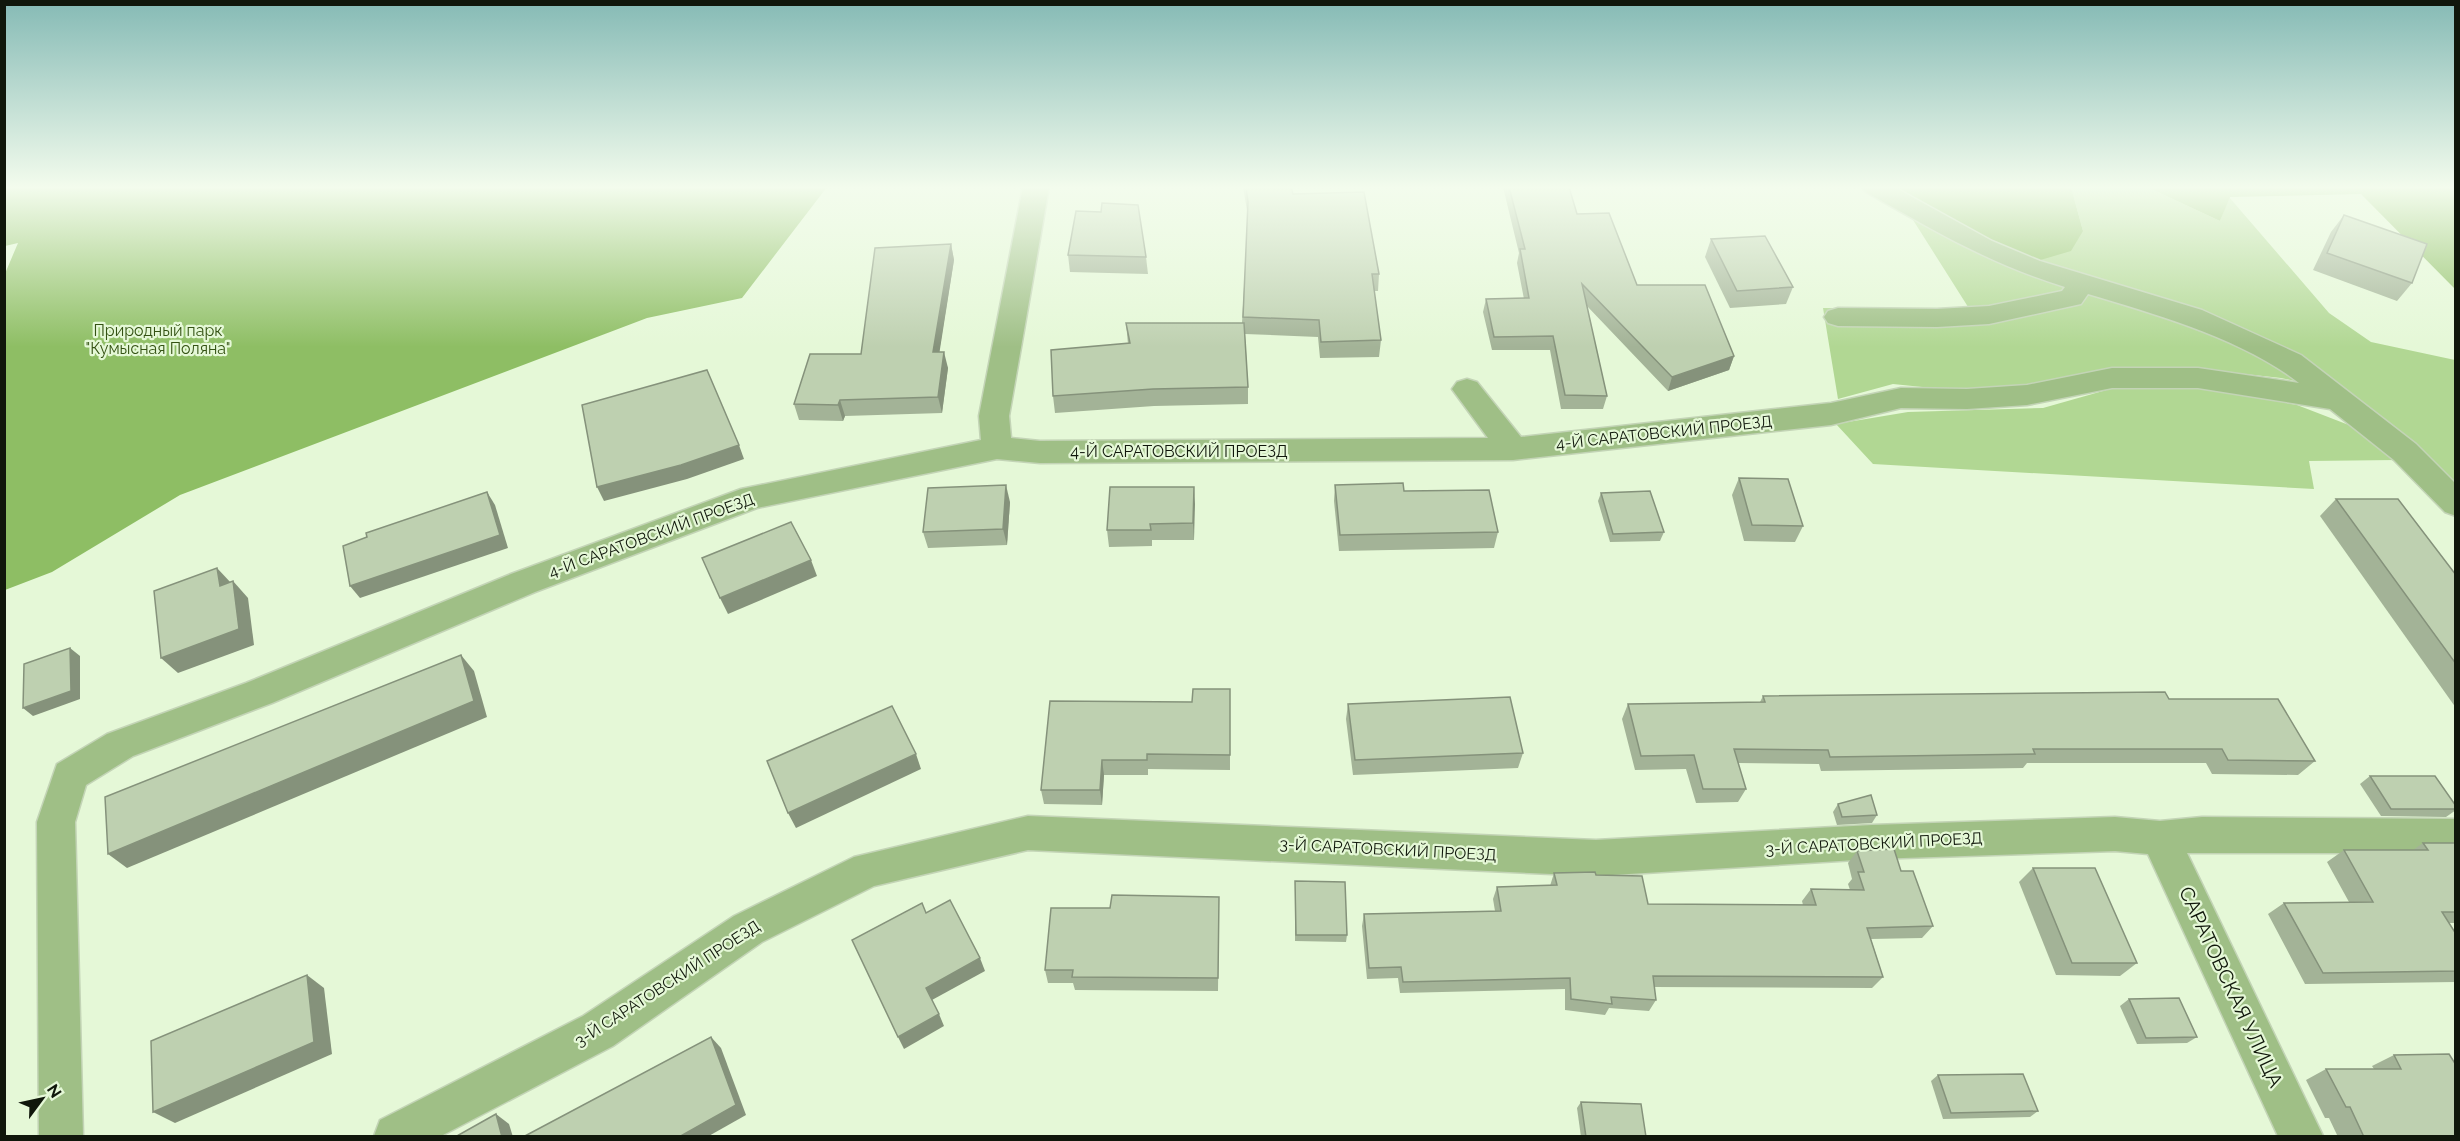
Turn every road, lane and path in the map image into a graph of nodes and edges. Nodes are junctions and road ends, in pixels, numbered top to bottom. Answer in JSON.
{"nodes":[{"id":1,"x":1026,"y":240,"type":"edge"},
{"id":2,"x":1971,"y":240,"type":"edge"},
{"id":3,"x":2081,"y":282,"type":"junction"},
{"id":4,"x":1838,"y":317,"type":"dead end"},
{"id":5,"x":1467,"y":389,"type":"dead end"},
{"id":6,"x":2341,"y":400,"type":"junction"},
{"id":7,"x":997,"y":448,"type":"junction"},
{"id":8,"x":1514,"y":449,"type":"junction"},
{"id":9,"x":2456,"y":504,"type":"edge"},
{"id":10,"x":2456,"y":836,"type":"edge"},
{"id":11,"x":2160,"y":838,"type":"junction"},
{"id":12,"x":61,"y":1137,"type":"edge"},
{"id":13,"x":396,"y":1137,"type":"edge"},
{"id":14,"x":2301,"y":1137,"type":"edge"}],
"edges":[{"from":1,"to":7,"type":"street"},
{"from":2,"to":3,"type":"street"},
{"from":3,"to":4,"type":"street"},
{"from":3,"to":6,"type":"street"},
{"from":5,"to":8,"type":"street"},
{"from":6,"to":8,"type":"street","name":"4-Й САРАТОВСКИЙ ПРОЕЗД"},
{"from":6,"to":9,"type":"street"},
{"from":7,"to":8,"type":"street","name":"4-Й САРАТОВСКИЙ ПРОЕЗД"},
{"from":7,"to":12,"type":"street","name":"4-Й САРАТОВСКИЙ ПРОЕЗД"},
{"from":10,"to":11,"type":"street","name":"3-Й САРАТОВСКИЙ ПРОЕЗД"},
{"from":11,"to":13,"type":"street","name":"3-Й САРАТОВСКИЙ ПРОЕЗД"},
{"from":11,"to":14,"type":"street","name":"САРАТОВСКАЯ УЛИЦА"}]}
